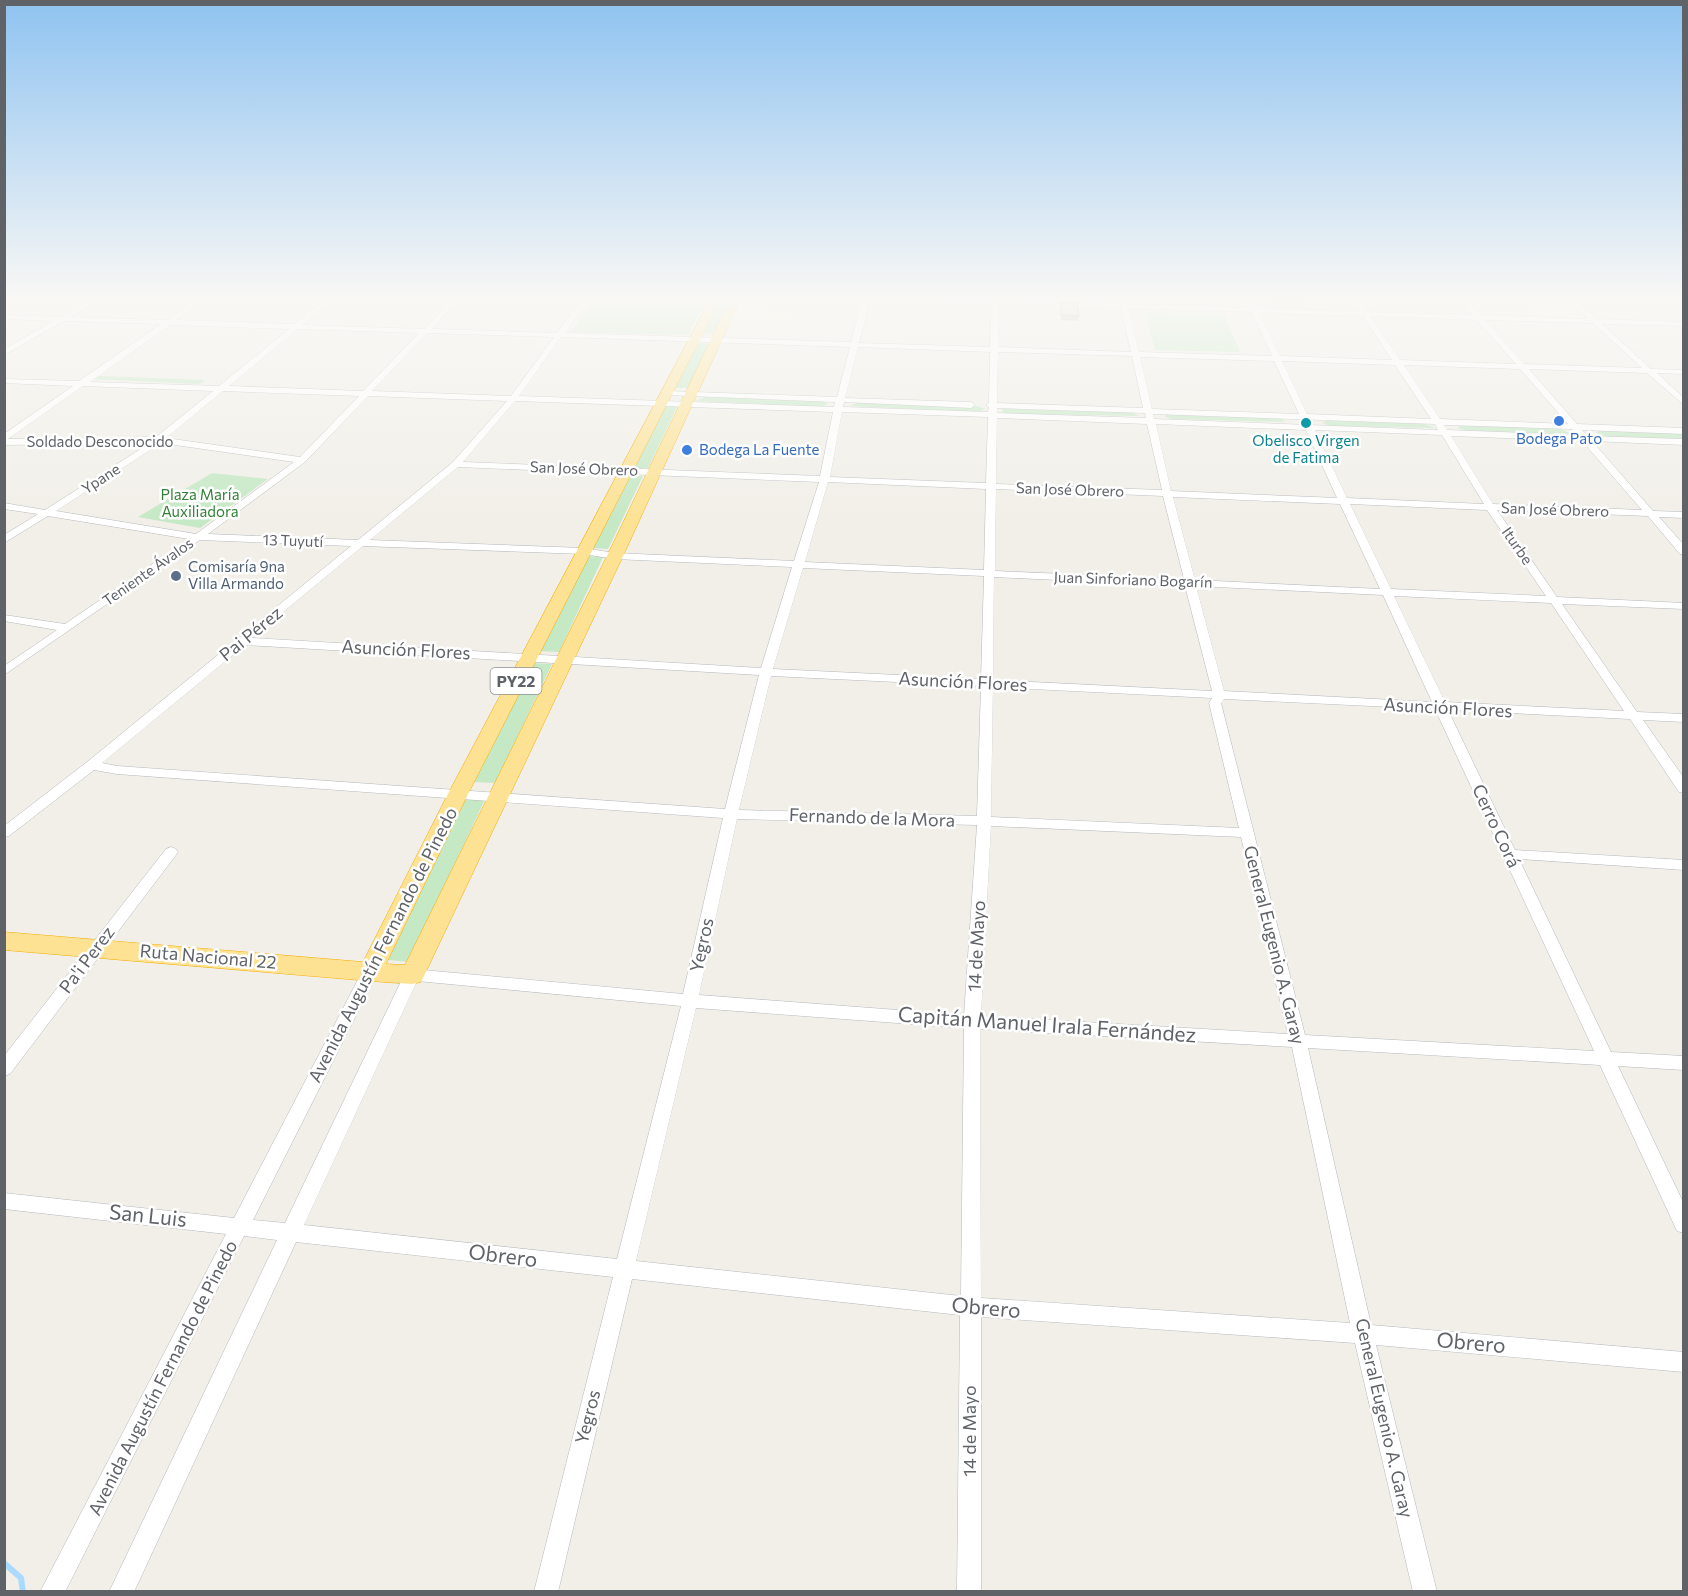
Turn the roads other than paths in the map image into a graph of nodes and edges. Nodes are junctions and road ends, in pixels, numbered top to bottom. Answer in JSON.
{"nodes":[{"id":1,"x":14,"y":374,"type":"edge"},
{"id":2,"x":94,"y":374,"type":"edge"},
{"id":3,"x":239,"y":374,"type":"edge"},
{"id":4,"x":386,"y":374,"type":"edge"},
{"id":5,"x":530,"y":374,"type":"edge"},
{"id":6,"x":676,"y":374,"type":"edge"},
{"id":7,"x":700,"y":374,"type":"edge"},
{"id":8,"x":846,"y":374,"type":"edge"},
{"id":9,"x":994,"y":374,"type":"edge"},
{"id":10,"x":1141,"y":374,"type":"edge"},
{"id":11,"x":1284,"y":374,"type":"edge"},
{"id":12,"x":1407,"y":374,"type":"edge"},
{"id":13,"x":1530,"y":374,"type":"edge"},
{"id":14,"x":1652,"y":374,"type":"edge"},
{"id":15,"x":89,"y":378,"type":"junction"},
{"id":16,"x":4,"y":381,"type":"edge"},
{"id":17,"x":229,"y":383,"type":"junction"},
{"id":18,"x":79,"y":385,"type":"junction"},
{"id":19,"x":221,"y":390,"type":"junction"},
{"id":20,"x":366,"y":395,"type":"junction"},
{"id":21,"x":664,"y":398,"type":"junction"},
{"id":22,"x":512,"y":400,"type":"junction"},
{"id":23,"x":688,"y":400,"type":"junction"},
{"id":24,"x":1683,"y":404,"type":"edge"},
{"id":25,"x":839,"y":405,"type":"junction"},
{"id":26,"x":993,"y":410,"type":"junction"},
{"id":27,"x":1148,"y":411,"type":"junction"},
{"id":28,"x":1304,"y":417,"type":"junction"},
{"id":29,"x":1151,"y":421,"type":"junction"},
{"id":30,"x":1438,"y":422,"type":"junction"},
{"id":31,"x":1309,"y":427,"type":"junction"},
{"id":32,"x":1576,"y":428,"type":"junction"},
{"id":33,"x":1683,"y":431,"type":"edge"},
{"id":34,"x":1445,"y":432,"type":"junction"},
{"id":35,"x":1585,"y":439,"type":"junction"},
{"id":36,"x":4,"y":440,"type":"edge"},
{"id":37,"x":160,"y":440,"type":"junction"},
{"id":38,"x":1683,"y":442,"type":"edge"},
{"id":39,"x":302,"y":460,"type":"junction"},
{"id":40,"x":456,"y":464,"type":"junction"},
{"id":41,"x":625,"y":471,"type":"junction"},
{"id":42,"x":653,"y":472,"type":"junction"},
{"id":43,"x":824,"y":480,"type":"junction"},
{"id":44,"x":992,"y":487,"type":"junction"},
{"id":45,"x":1167,"y":494,"type":"junction"},
{"id":46,"x":1343,"y":501,"type":"junction"},
{"id":47,"x":4,"y":506,"type":"edge"},
{"id":48,"x":1491,"y":508,"type":"junction"},
{"id":49,"x":49,"y":512,"type":"junction"},
{"id":50,"x":1650,"y":513,"type":"junction"},
{"id":51,"x":1683,"y":515,"type":"edge"},
{"id":52,"x":198,"y":537,"type":"junction"},
{"id":53,"x":4,"y":540,"type":"edge"},
{"id":54,"x":361,"y":544,"type":"junction"},
{"id":55,"x":583,"y":551,"type":"junction"},
{"id":56,"x":1683,"y":552,"type":"edge"},
{"id":57,"x":615,"y":556,"type":"junction"},
{"id":58,"x":801,"y":565,"type":"junction"},
{"id":59,"x":988,"y":574,"type":"junction"},
{"id":60,"x":1192,"y":583,"type":"junction"},
{"id":61,"x":1386,"y":591,"type":"junction"},
{"id":62,"x":1555,"y":600,"type":"junction"},
{"id":63,"x":1683,"y":606,"type":"edge"},
{"id":64,"x":4,"y":618,"type":"edge"},
{"id":65,"x":67,"y":628,"type":"junction"},
{"id":66,"x":243,"y":641,"type":"junction"},
{"id":67,"x":529,"y":657,"type":"junction"},
{"id":68,"x":563,"y":659,"type":"junction"},
{"id":69,"x":4,"y":672,"type":"edge"},
{"id":70,"x":766,"y":672,"type":"junction"},
{"id":71,"x":987,"y":683,"type":"junction"},
{"id":72,"x":1219,"y":696,"type":"junction"},
{"id":73,"x":1441,"y":708,"type":"junction"},
{"id":74,"x":1635,"y":716,"type":"junction"},
{"id":75,"x":1683,"y":718,"type":"edge"},
{"id":76,"x":92,"y":765,"type":"junction"},
{"id":77,"x":1683,"y":789,"type":"edge"},
{"id":78,"x":458,"y":794,"type":"junction"},
{"id":79,"x":497,"y":796,"type":"junction"},
{"id":80,"x":731,"y":814,"type":"junction"},
{"id":81,"x":984,"y":821,"type":"junction"},
{"id":82,"x":4,"y":833,"type":"edge"},
{"id":83,"x":1246,"y":834,"type":"junction"},
{"id":84,"x":171,"y":852,"type":"dead end"},
{"id":85,"x":1509,"y":854,"type":"junction"},
{"id":86,"x":1683,"y":865,"type":"edge"},
{"id":87,"x":4,"y":941,"type":"edge"},
{"id":88,"x":96,"y":948,"type":"junction"},
{"id":89,"x":370,"y":972,"type":"junction"},
{"id":90,"x":412,"y":975,"type":"junction"},
{"id":91,"x":690,"y":1001,"type":"junction"},
{"id":92,"x":972,"y":1022,"type":"junction"},
{"id":93,"x":1299,"y":1043,"type":"junction"},
{"id":94,"x":1604,"y":1058,"type":"junction"},
{"id":95,"x":1683,"y":1063,"type":"edge"},
{"id":96,"x":4,"y":1069,"type":"edge"},
{"id":97,"x":4,"y":1201,"type":"edge"},
{"id":98,"x":1683,"y":1225,"type":"edge"},
{"id":99,"x":242,"y":1226,"type":"junction"},
{"id":100,"x":291,"y":1232,"type":"junction"},
{"id":101,"x":623,"y":1270,"type":"junction"},
{"id":102,"x":971,"y":1307,"type":"junction"},
{"id":103,"x":1363,"y":1334,"type":"junction"},
{"id":104,"x":1683,"y":1362,"type":"edge"},
{"id":105,"x":52,"y":1592,"type":"edge"},
{"id":106,"x":120,"y":1592,"type":"edge"},
{"id":107,"x":546,"y":1592,"type":"edge"},
{"id":108,"x":969,"y":1592,"type":"edge"},
{"id":109,"x":1425,"y":1592,"type":"edge"}],
"edges":[{"from":1,"to":15,"type":"street"},
{"from":2,"to":15,"type":"street"},
{"from":3,"to":17,"type":"street","name":"Ypane"},
{"from":4,"to":20,"type":"street","name":"Teniente Ávalos"},
{"from":5,"to":22,"type":"street","name":"Pai Pérez"},
{"from":6,"to":21,"type":"highway","name":"Avenida Augustín Fernando de Pinedo","number":"PY22"},
{"from":7,"to":23,"type":"highway","name":"Avenida Augustín Fernando de Pinedo","number":"PY22"},
{"from":8,"to":25,"type":"street","name":"Yegros"},
{"from":9,"to":26,"type":"street","name":"14 de Mayo"},
{"from":10,"to":27,"type":"street","name":"General Eugenio A. Garay"},
{"from":11,"to":28,"type":"street","name":"Cerro Corá"},
{"from":12,"to":30,"type":"street","name":"Iturbe"},
{"from":13,"to":32,"type":"street"},
{"from":14,"to":24,"type":"street"},
{"from":15,"to":17,"type":"street"},
{"from":15,"to":18,"type":"street"},
{"from":16,"to":18,"type":"street"},
{"from":17,"to":19,"type":"street","name":"Ypane"},
{"from":18,"to":19,"type":"street"},
{"from":18,"to":36,"type":"street"},
{"from":19,"to":20,"type":"street"},
{"from":19,"to":37,"type":"street","name":"Ypane"},
{"from":20,"to":22,"type":"street"},
{"from":20,"to":39,"type":"street","name":"Teniente Ávalos"},
{"from":21,"to":22,"type":"street"},
{"from":21,"to":23,"type":"street"},
{"from":21,"to":41,"type":"highway","name":"Avenida Augustín Fernando de Pinedo","number":"PY22"},
{"from":22,"to":40,"type":"street","name":"Pai Pérez"},
{"from":23,"to":25,"type":"street"},
{"from":23,"to":42,"type":"highway","name":"Avenida Augustín Fernando de Pinedo","number":"PY22"},
{"from":25,"to":26,"type":"street"},
{"from":25,"to":43,"type":"street","name":"Yegros"},
{"from":26,"to":27,"type":"street"},
{"from":26,"to":29,"type":"street"},
{"from":26,"to":44,"type":"street","name":"14 de Mayo"},
{"from":27,"to":28,"type":"street"},
{"from":27,"to":29,"type":"street","name":"General Eugenio A. Garay"},
{"from":28,"to":30,"type":"street"},
{"from":28,"to":31,"type":"street","name":"Cerro Corá"},
{"from":29,"to":31,"type":"street"},
{"from":29,"to":45,"type":"street","name":"General Eugenio A. Garay"},
{"from":30,"to":32,"type":"street"},
{"from":30,"to":34,"type":"street","name":"Iturbe"},
{"from":31,"to":34,"type":"street"},
{"from":31,"to":46,"type":"street","name":"Cerro Corá"},
{"from":32,"to":33,"type":"street"},
{"from":32,"to":35,"type":"street"},
{"from":34,"to":35,"type":"street"},
{"from":34,"to":48,"type":"street","name":"Iturbe"},
{"from":35,"to":38,"type":"street"},
{"from":35,"to":50,"type":"street"},
{"from":36,"to":37,"type":"street","name":"Soldado Desconocido"},
{"from":37,"to":39,"type":"street","name":"Soldado Desconocido"},
{"from":37,"to":49,"type":"street","name":"Ypane"},
{"from":39,"to":52,"type":"street","name":"Teniente Ávalos"},
{"from":40,"to":41,"type":"street","name":"San José Obrero"},
{"from":40,"to":54,"type":"street","name":"Pai Pérez"},
{"from":41,"to":42,"type":"street","name":"San José Obrero"},
{"from":41,"to":55,"type":"highway","name":"Avenida Augustín Fernando de Pinedo","number":"PY22"},
{"from":42,"to":43,"type":"street","name":"San José Obrero"},
{"from":42,"to":57,"type":"highway","name":"Avenida Augustín Fernando de Pinedo","number":"PY22"},
{"from":43,"to":44,"type":"street","name":"San José Obrero"},
{"from":43,"to":58,"type":"street","name":"Yegros"},
{"from":44,"to":45,"type":"street","name":"San José Obrero"},
{"from":44,"to":59,"type":"street","name":"14 de Mayo"},
{"from":45,"to":46,"type":"street","name":"San José Obrero"},
{"from":45,"to":60,"type":"street","name":"General Eugenio A. Garay"},
{"from":46,"to":48,"type":"street","name":"San José Obrero"},
{"from":46,"to":61,"type":"street","name":"Cerro Corá"},
{"from":47,"to":49,"type":"street","name":"13 Tuyutí"},
{"from":48,"to":50,"type":"street","name":"San José Obrero"},
{"from":48,"to":62,"type":"street","name":"Iturbe"},
{"from":49,"to":52,"type":"street","name":"13 Tuyutí"},
{"from":49,"to":53,"type":"street","name":"Ypane"},
{"from":50,"to":51,"type":"street","name":"San José Obrero"},
{"from":50,"to":56,"type":"street"},
{"from":52,"to":54,"type":"street","name":"13 Tuyutí"},
{"from":52,"to":65,"type":"street","name":"Teniente Ávalos"},
{"from":54,"to":55,"type":"street","name":"13 Tuyutí"},
{"from":54,"to":66,"type":"street","name":"Pai Pérez"},
{"from":55,"to":57,"type":"street","name":"Juan Sinforiano Bogarín"},
{"from":55,"to":67,"type":"highway","name":"Avenida Augustín Fernando de Pinedo","number":"PY22"},
{"from":57,"to":58,"type":"street","name":"Juan Sinforiano Bogarín"},
{"from":57,"to":68,"type":"highway","name":"Avenida Augustín Fernando de Pinedo","number":"PY22"},
{"from":58,"to":59,"type":"street","name":"Juan Sinforiano Bogarín"},
{"from":58,"to":70,"type":"street","name":"Yegros"},
{"from":59,"to":60,"type":"street","name":"Juan Sinforiano Bogarín"},
{"from":59,"to":71,"type":"street","name":"14 de Mayo"},
{"from":60,"to":61,"type":"street","name":"Juan Sinforiano Bogarín"},
{"from":60,"to":72,"type":"street","name":"General Eugenio A. Garay"},
{"from":61,"to":62,"type":"street","name":"Juan Sinforiano Bogarín"},
{"from":61,"to":73,"type":"street","name":"Cerro Corá"},
{"from":62,"to":63,"type":"street","name":"Juan Sinforiano Bogarín"},
{"from":62,"to":74,"type":"street","name":"Iturbe"},
{"from":64,"to":65,"type":"street"},
{"from":65,"to":69,"type":"street","name":"Teniente Ávalos"},
{"from":66,"to":67,"type":"street","name":"Asunción Flores"},
{"from":66,"to":76,"type":"street","name":"Pai Pérez"},
{"from":67,"to":68,"type":"street","name":"Asunción Flores"},
{"from":67,"to":78,"type":"highway","name":"Avenida Augustín Fernando de Pinedo","number":"PY22"},
{"from":68,"to":70,"type":"street","name":"Asunción Flores"},
{"from":68,"to":79,"type":"highway","name":"Avenida Augustín Fernando de Pinedo","number":"PY22"},
{"from":70,"to":71,"type":"street","name":"Asunción Flores"},
{"from":70,"to":80,"type":"street","name":"Yegros"},
{"from":71,"to":72,"type":"street","name":"Asunción Flores"},
{"from":71,"to":81,"type":"street","name":"14 de Mayo"},
{"from":72,"to":73,"type":"street","name":"Asunción Flores"},
{"from":72,"to":83,"type":"street","name":"General Eugenio A. Garay"},
{"from":73,"to":74,"type":"street","name":"Asunción Flores"},
{"from":73,"to":85,"type":"street","name":"Cerro Corá"},
{"from":74,"to":75,"type":"street","name":"Asunción Flores"},
{"from":74,"to":77,"type":"street","name":"Iturbe"},
{"from":76,"to":78,"type":"street","name":"Fernando de la Mora"},
{"from":76,"to":82,"type":"street","name":"Pai Pérez"},
{"from":78,"to":79,"type":"street","name":"Fernando de la Mora"},
{"from":78,"to":89,"type":"highway","name":"Avenida Augustín Fernando de Pinedo","number":"PY22"},
{"from":79,"to":80,"type":"street","name":"Fernando de la Mora"},
{"from":79,"to":90,"type":"highway","name":"Avenida Augustín Fernando de Pinedo","number":"PY22"},
{"from":80,"to":81,"type":"street","name":"Fernando de la Mora"},
{"from":80,"to":91,"type":"street","name":"Yegros"},
{"from":81,"to":83,"type":"street","name":"Fernando de la Mora"},
{"from":81,"to":92,"type":"street","name":"14 de Mayo"},
{"from":83,"to":93,"type":"street","name":"General Eugenio A. Garay"},
{"from":84,"to":88,"type":"street","name":"Pa'i Perez"},
{"from":85,"to":86,"type":"street"},
{"from":85,"to":94,"type":"street","name":"Cerro Corá"},
{"from":87,"to":88,"type":"highway","name":"Ruta Nacional 22"},
{"from":88,"to":89,"type":"highway","name":"Ruta Nacional 22"},
{"from":88,"to":96,"type":"street","name":"Pa'i Perez"},
{"from":89,"to":90,"type":"highway","name":"Ruta Nacional 22"},
{"from":89,"to":99,"type":"street","name":"Avenida Augustín Fernando de Pinedo"},
{"from":90,"to":91,"type":"street","name":"Capitán Manuel Irala Fernández"},
{"from":90,"to":100,"type":"street","name":"Avenida Augustín Fernando de Pinedo"},
{"from":91,"to":92,"type":"street","name":"Capitán Manuel Irala Fernández"},
{"from":91,"to":101,"type":"street","name":"Yegros"},
{"from":92,"to":93,"type":"street","name":"Capitán Manuel Irala Fernández"},
{"from":92,"to":102,"type":"street","name":"14 de Mayo"},
{"from":93,"to":94,"type":"street","name":"Capitán Manuel Irala Fernández"},
{"from":93,"to":103,"type":"street","name":"General Eugenio A. Garay"},
{"from":94,"to":95,"type":"street","name":"Capitán Manuel Irala Fernández"},
{"from":94,"to":98,"type":"street","name":"Cerro Corá"},
{"from":97,"to":99,"type":"street","name":"San Luis"},
{"from":99,"to":100,"type":"street","name":"San Luis"},
{"from":99,"to":105,"type":"street","name":"Avenida Augustín Fernando de Pinedo"},
{"from":100,"to":101,"type":"street","name":"Obrero"},
{"from":100,"to":106,"type":"street","name":"Avenida Augustín Fernando de Pinedo"},
{"from":101,"to":102,"type":"street","name":"Obrero"},
{"from":101,"to":107,"type":"street","name":"Yegros"},
{"from":102,"to":103,"type":"street","name":"Obrero"},
{"from":102,"to":108,"type":"street","name":"14 de Mayo"},
{"from":103,"to":104,"type":"street","name":"Obrero"},
{"from":103,"to":109,"type":"street","name":"General Eugenio A. Garay"}]}
